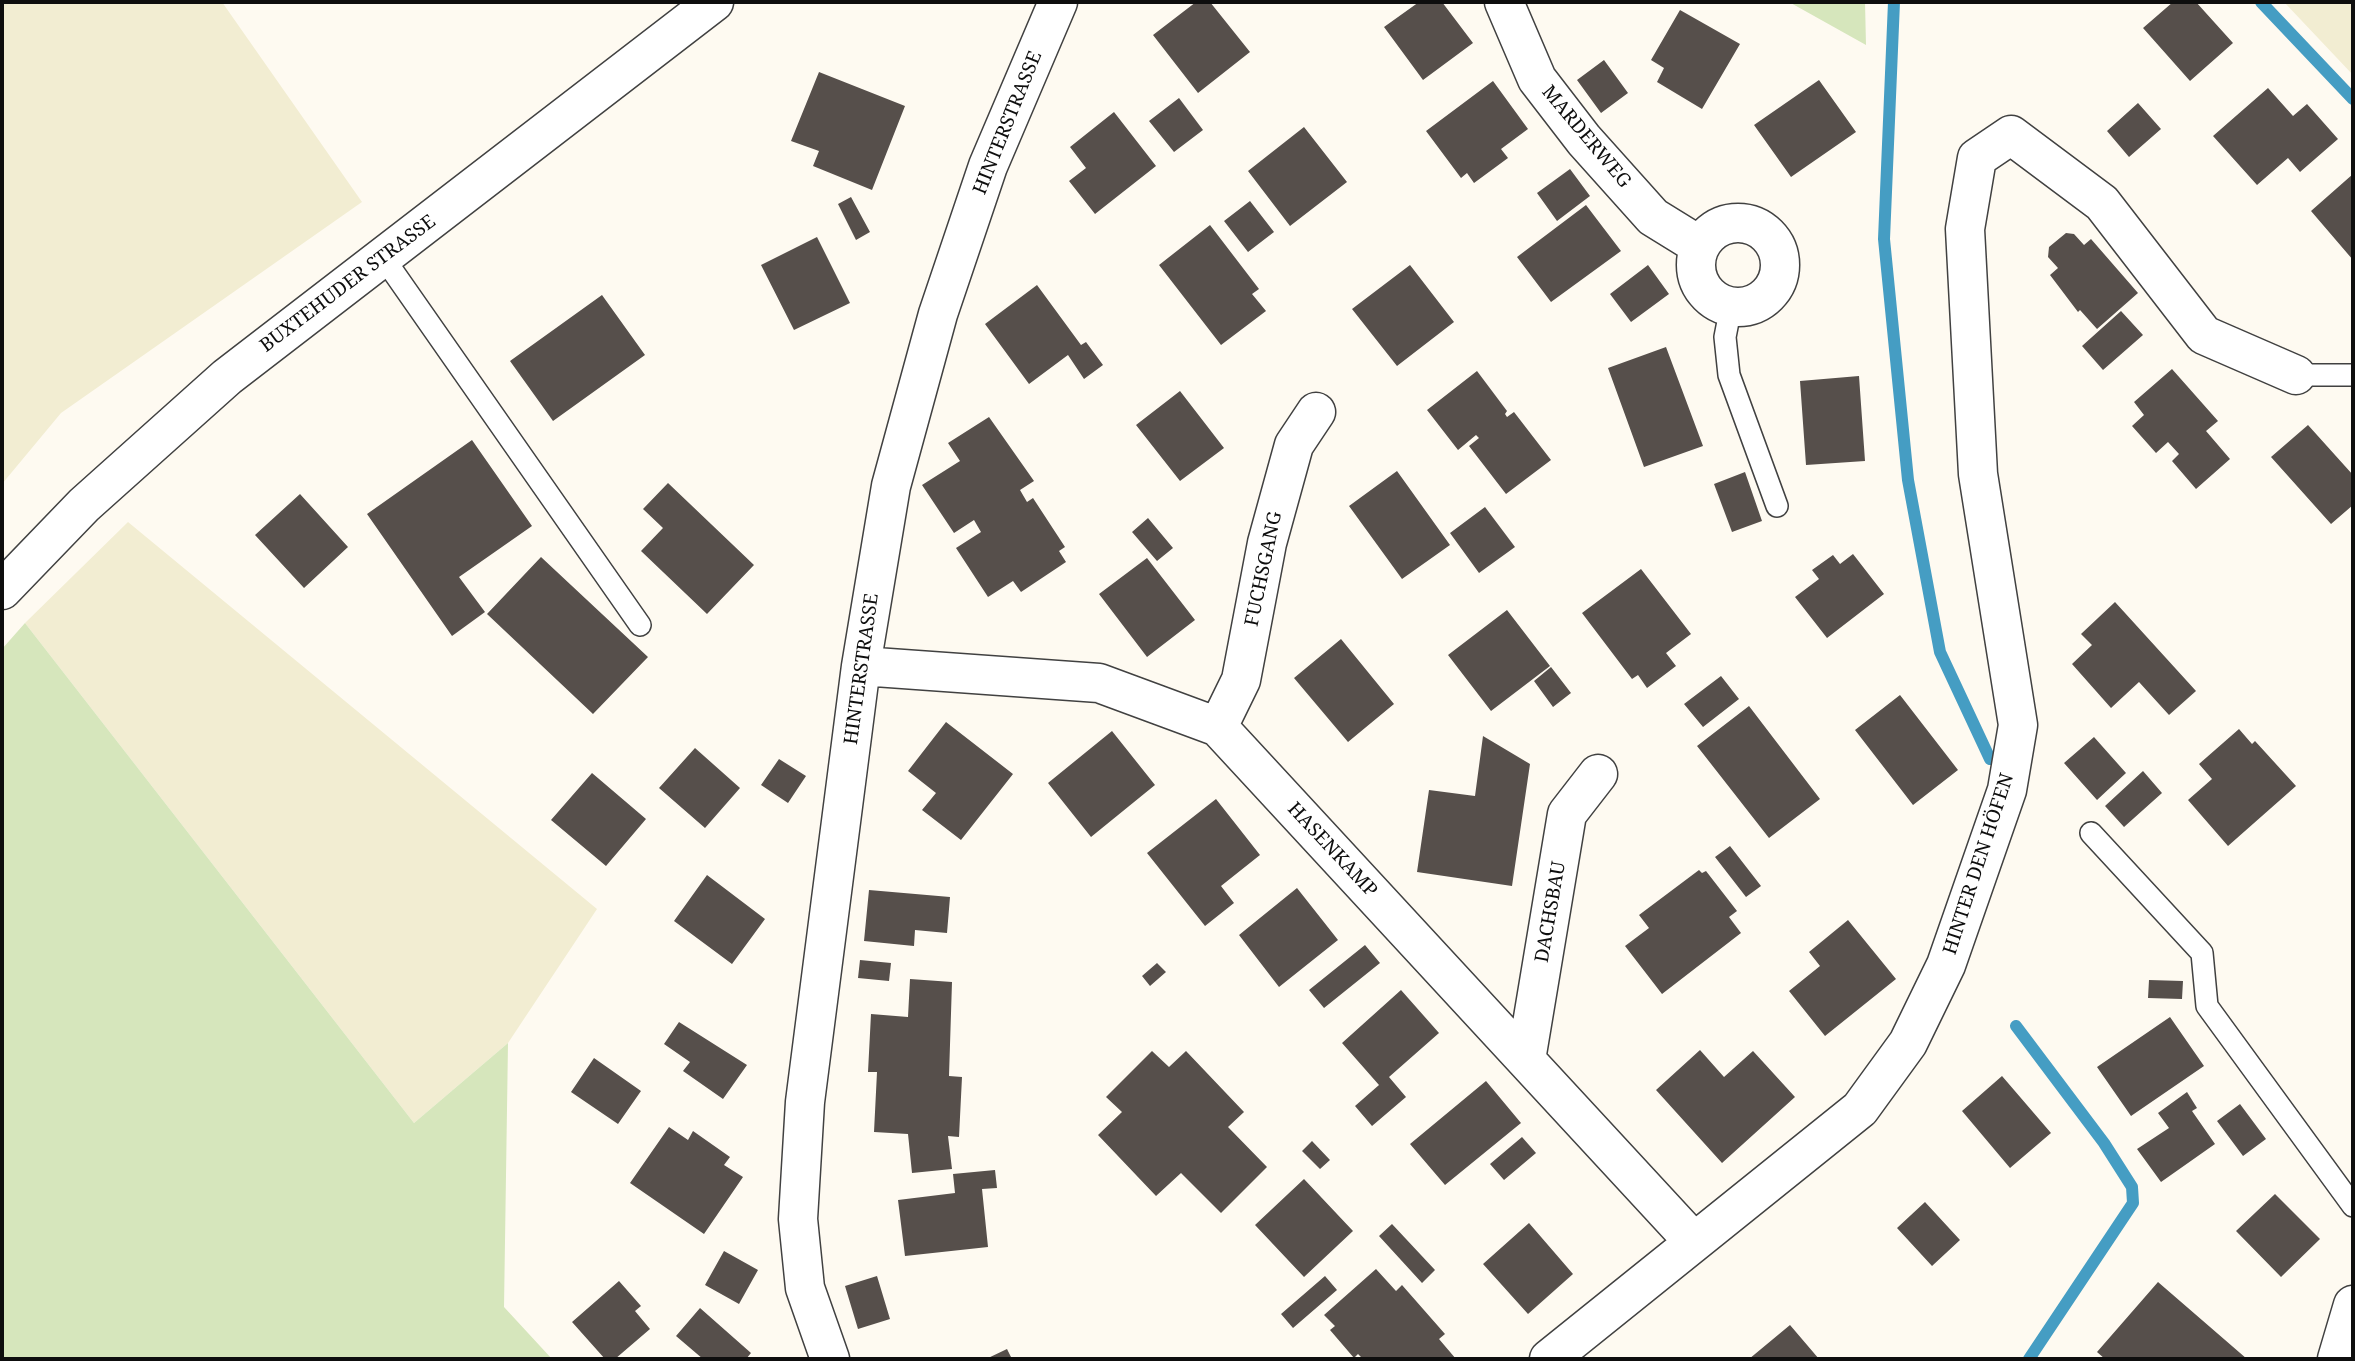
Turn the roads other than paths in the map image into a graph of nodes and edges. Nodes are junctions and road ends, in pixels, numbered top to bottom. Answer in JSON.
{"nodes":[{"id":1,"x":714,"y":2,"type":"edge"},
{"id":2,"x":1058,"y":2,"type":"edge"},
{"id":3,"x":1504,"y":2,"type":"edge"},
{"id":4,"x":1700,"y":246,"type":"junction"},
{"id":5,"x":383,"y":257,"type":"junction"},
{"id":6,"x":1731,"y":306,"type":"junction"},
{"id":7,"x":2296,"y":375,"type":"joint"},
{"id":8,"x":2353,"y":375,"type":"edge"},
{"id":9,"x":1315,"y":412,"type":"dead end"},
{"id":10,"x":1777,"y":506,"type":"dead end"},
{"id":11,"x":2,"y":590,"type":"edge"},
{"id":12,"x":640,"y":625,"type":"dead end"},
{"id":13,"x":861,"y":666,"type":"junction"},
{"id":14,"x":1218,"y":727,"type":"junction"},
{"id":15,"x":1598,"y":774,"type":"dead end"},
{"id":16,"x":2091,"y":833,"type":"dead end"},
{"id":17,"x":1526,"y":1060,"type":"junction"},
{"id":18,"x":2353,"y":1206,"type":"edge"},
{"id":19,"x":1694,"y":1242,"type":"junction"},
{"id":20,"x":2353,"y":1305,"type":"edge"},
{"id":21,"x":830,"y":1359,"type":"edge"},
{"id":22,"x":1549,"y":1359,"type":"edge"},
{"id":23,"x":2337,"y":1359,"type":"edge"}],
"edges":[{"from":1,"to":5,"type":"street","name":"BUXTEHUDER STRASSE"},
{"from":2,"to":13,"type":"street","name":"HINTERSTRASSE"},
{"from":3,"to":4,"type":"street","name":"MARDERWEG"},
{"from":4,"to":6,"type":"street"},
{"from":4,"to":6,"type":"street"},
{"from":5,"to":11,"type":"street","name":"BUXTEHUDER STRASSE"},
{"from":5,"to":12,"type":"lane"},
{"from":6,"to":10,"type":"lane"},
{"from":7,"to":8,"type":"lane"},
{"from":7,"to":19,"type":"street","name":"HINTER DEN HÖFEN"},
{"from":9,"to":14,"type":"street","name":"FUCHSGANG"},
{"from":13,"to":14,"type":"street","name":"HASENKAMP"},
{"from":13,"to":21,"type":"street","name":"HINTERSTRASSE"},
{"from":14,"to":17,"type":"street","name":"HASENKAMP"},
{"from":15,"to":17,"type":"street","name":"DACHSBAU"},
{"from":16,"to":18,"type":"lane"},
{"from":17,"to":19,"type":"street","name":"HASENKAMP"},
{"from":19,"to":22,"type":"street","name":"HINTER DEN HÖFEN"},
{"from":20,"to":23,"type":"street"}]}
